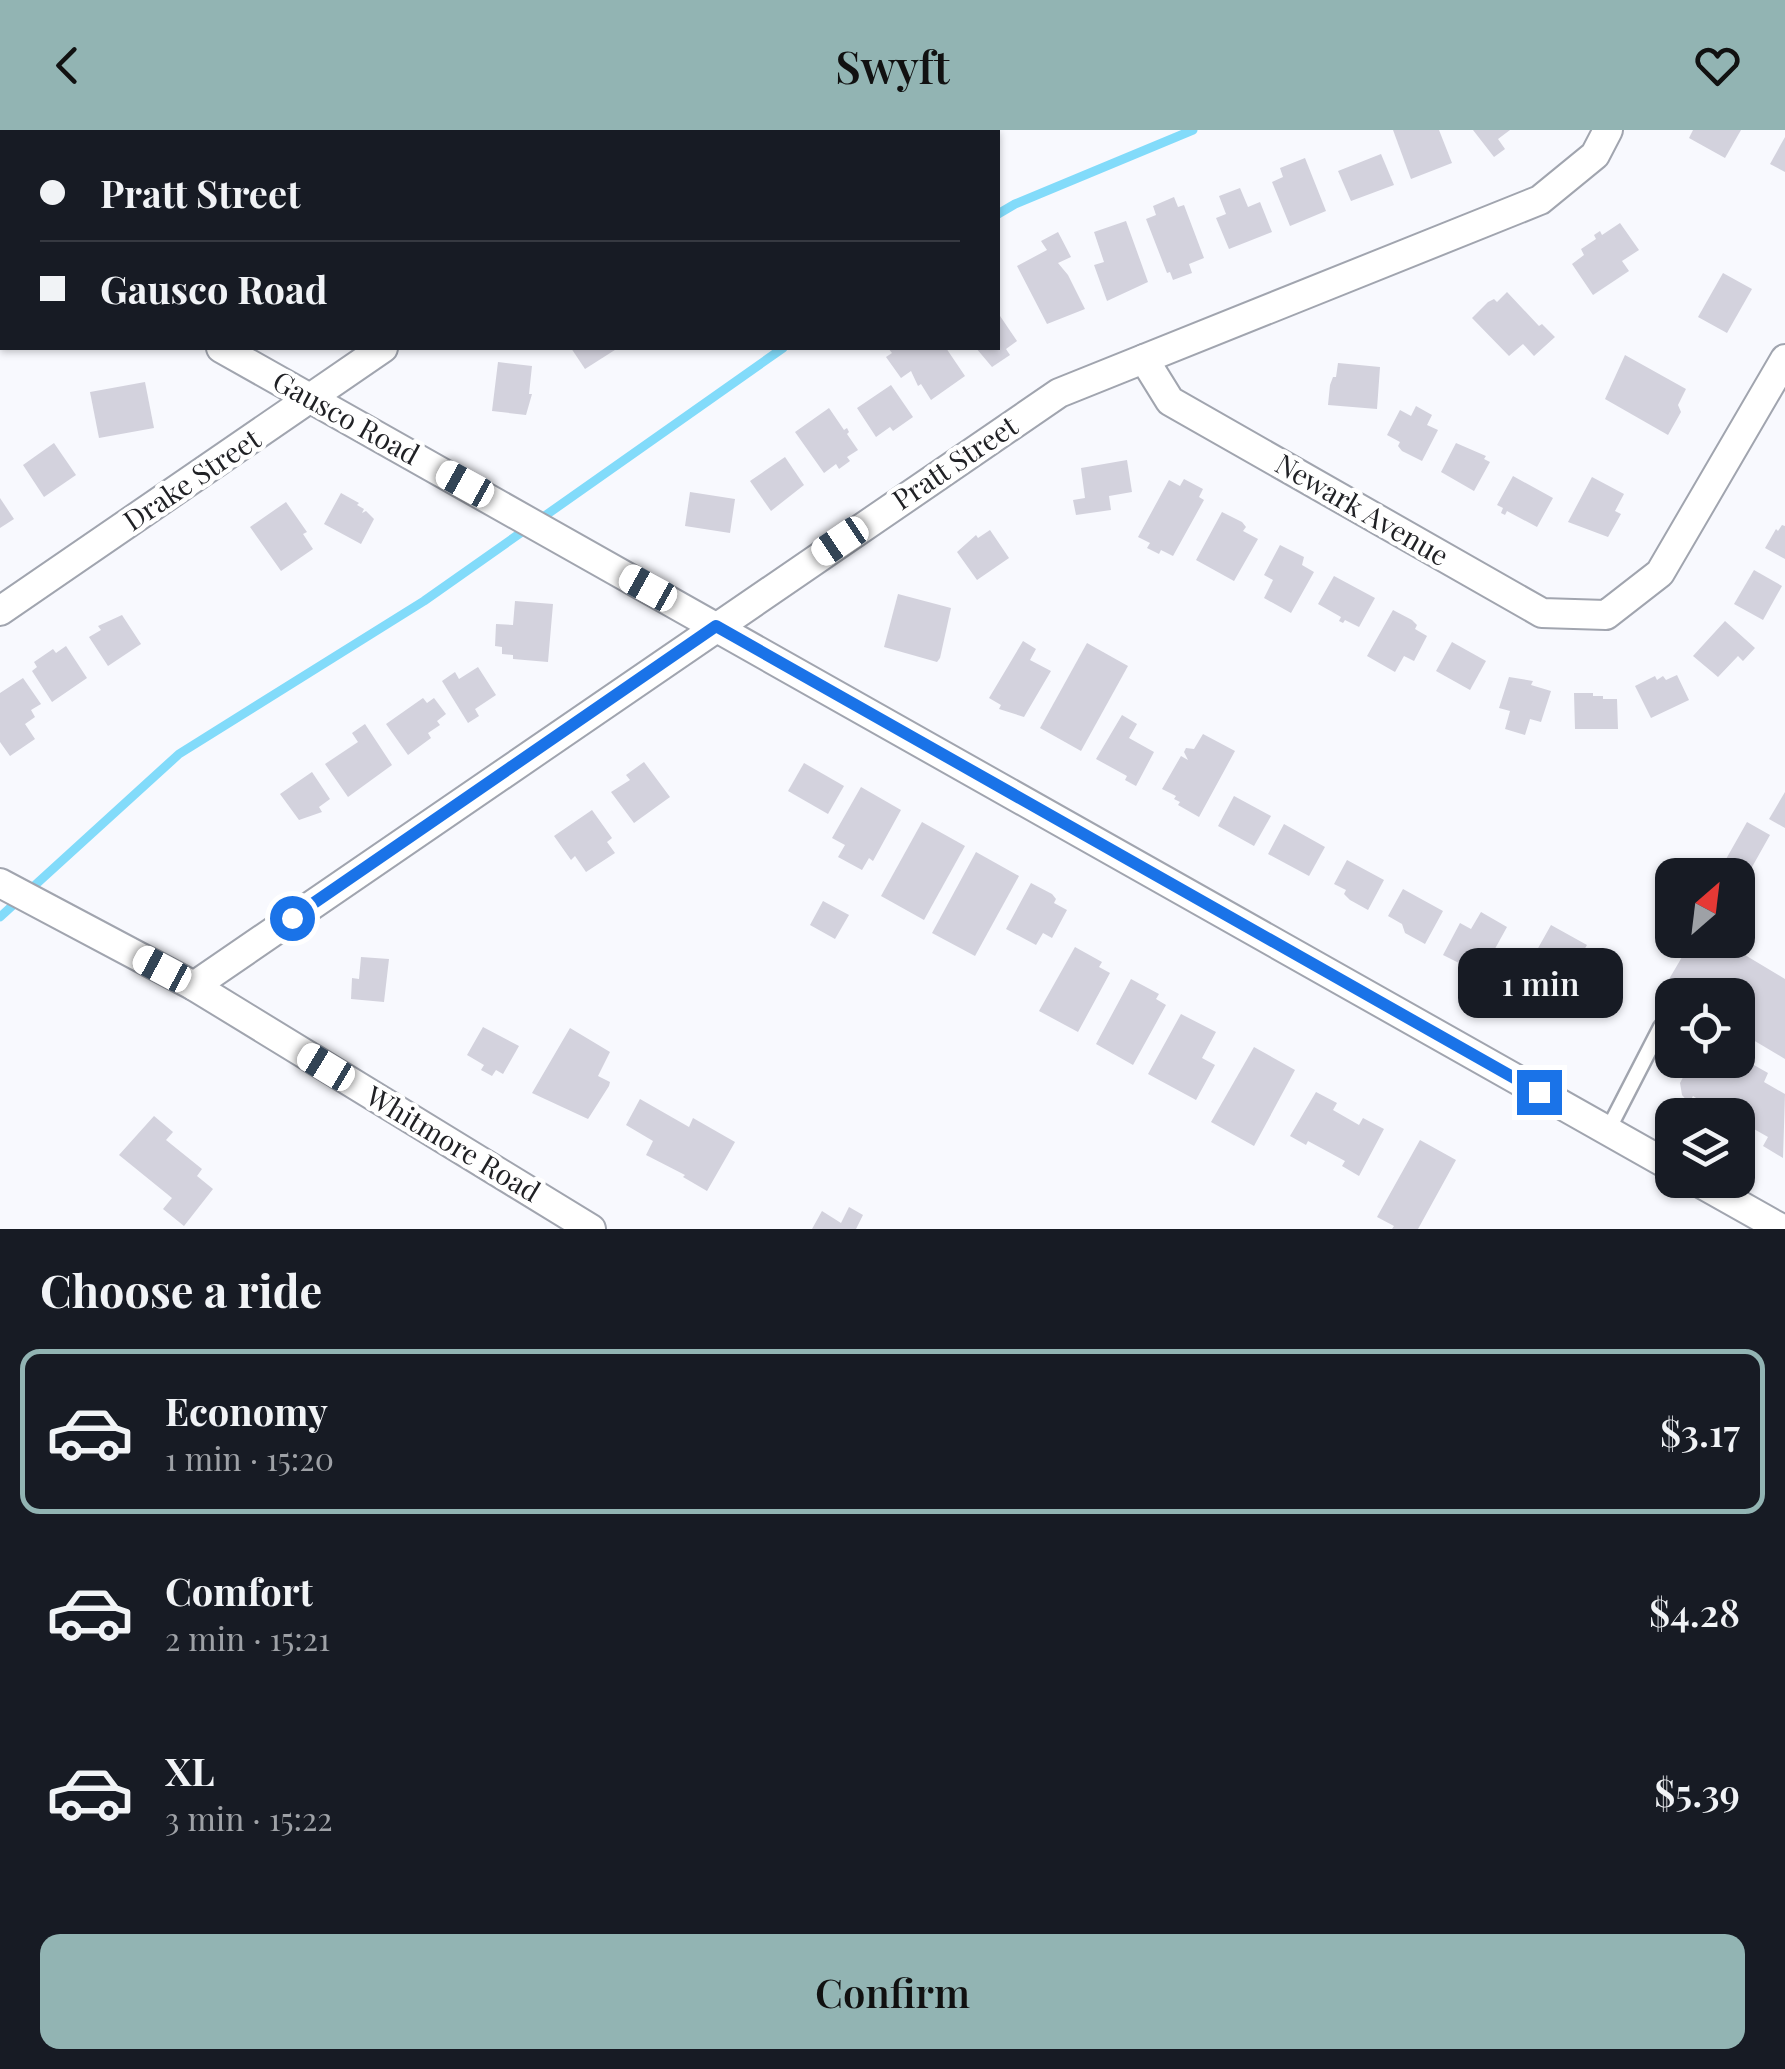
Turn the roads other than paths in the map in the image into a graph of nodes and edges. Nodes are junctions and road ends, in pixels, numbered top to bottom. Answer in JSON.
{"nodes":[{"id":1,"x":1608,"y":130,"type":"edge"},
{"id":2,"x":225,"y":350,"type":"edge"},
{"id":3,"x":379,"y":350,"type":"edge"},
{"id":4,"x":1144,"y":358,"type":"junction"},
{"id":5,"x":1785,"y":360,"type":"edge"},
{"id":6,"x":311,"y":398,"type":"junction"},
{"id":7,"x":0,"y":611,"type":"edge"},
{"id":8,"x":716,"y":626,"type":"junction"},
{"id":9,"x":1,"y":883,"type":"edge"},
{"id":10,"x":194,"y":986,"type":"junction"},
{"id":11,"x":1655,"y":1037,"type":"edge"},
{"id":12,"x":1608,"y":1130,"type":"junction"},
{"id":13,"x":1655,"y":1157,"type":"edge"},
{"id":14,"x":1728,"y":1198,"type":"edge"},
{"id":15,"x":592,"y":1229,"type":"edge"},
{"id":16,"x":1782,"y":1229,"type":"edge"}],
"edges":[{"from":1,"to":4,"type":"street","name":"Pratt Street"},
{"from":2,"to":6,"type":"street","name":"Gausco Road"},
{"from":3,"to":6,"type":"street","name":"Drake Street"},
{"from":4,"to":5,"type":"street","name":"Newark Avenue"},
{"from":4,"to":8,"type":"street","name":"Pratt Street"},
{"from":6,"to":7,"type":"street","name":"Drake Street"},
{"from":6,"to":8,"type":"street","name":"Gausco Road"},
{"from":8,"to":10,"type":"street","name":"Pratt Street"},
{"from":8,"to":12,"type":"street","name":"Gausco Road"},
{"from":9,"to":10,"type":"street","name":"Whitmore Road"},
{"from":10,"to":15,"type":"street","name":"Whitmore Road"},
{"from":11,"to":12,"type":"lane"},
{"from":12,"to":13,"type":"street","name":"Gausco Road"},
{"from":14,"to":16,"type":"street"}]}
